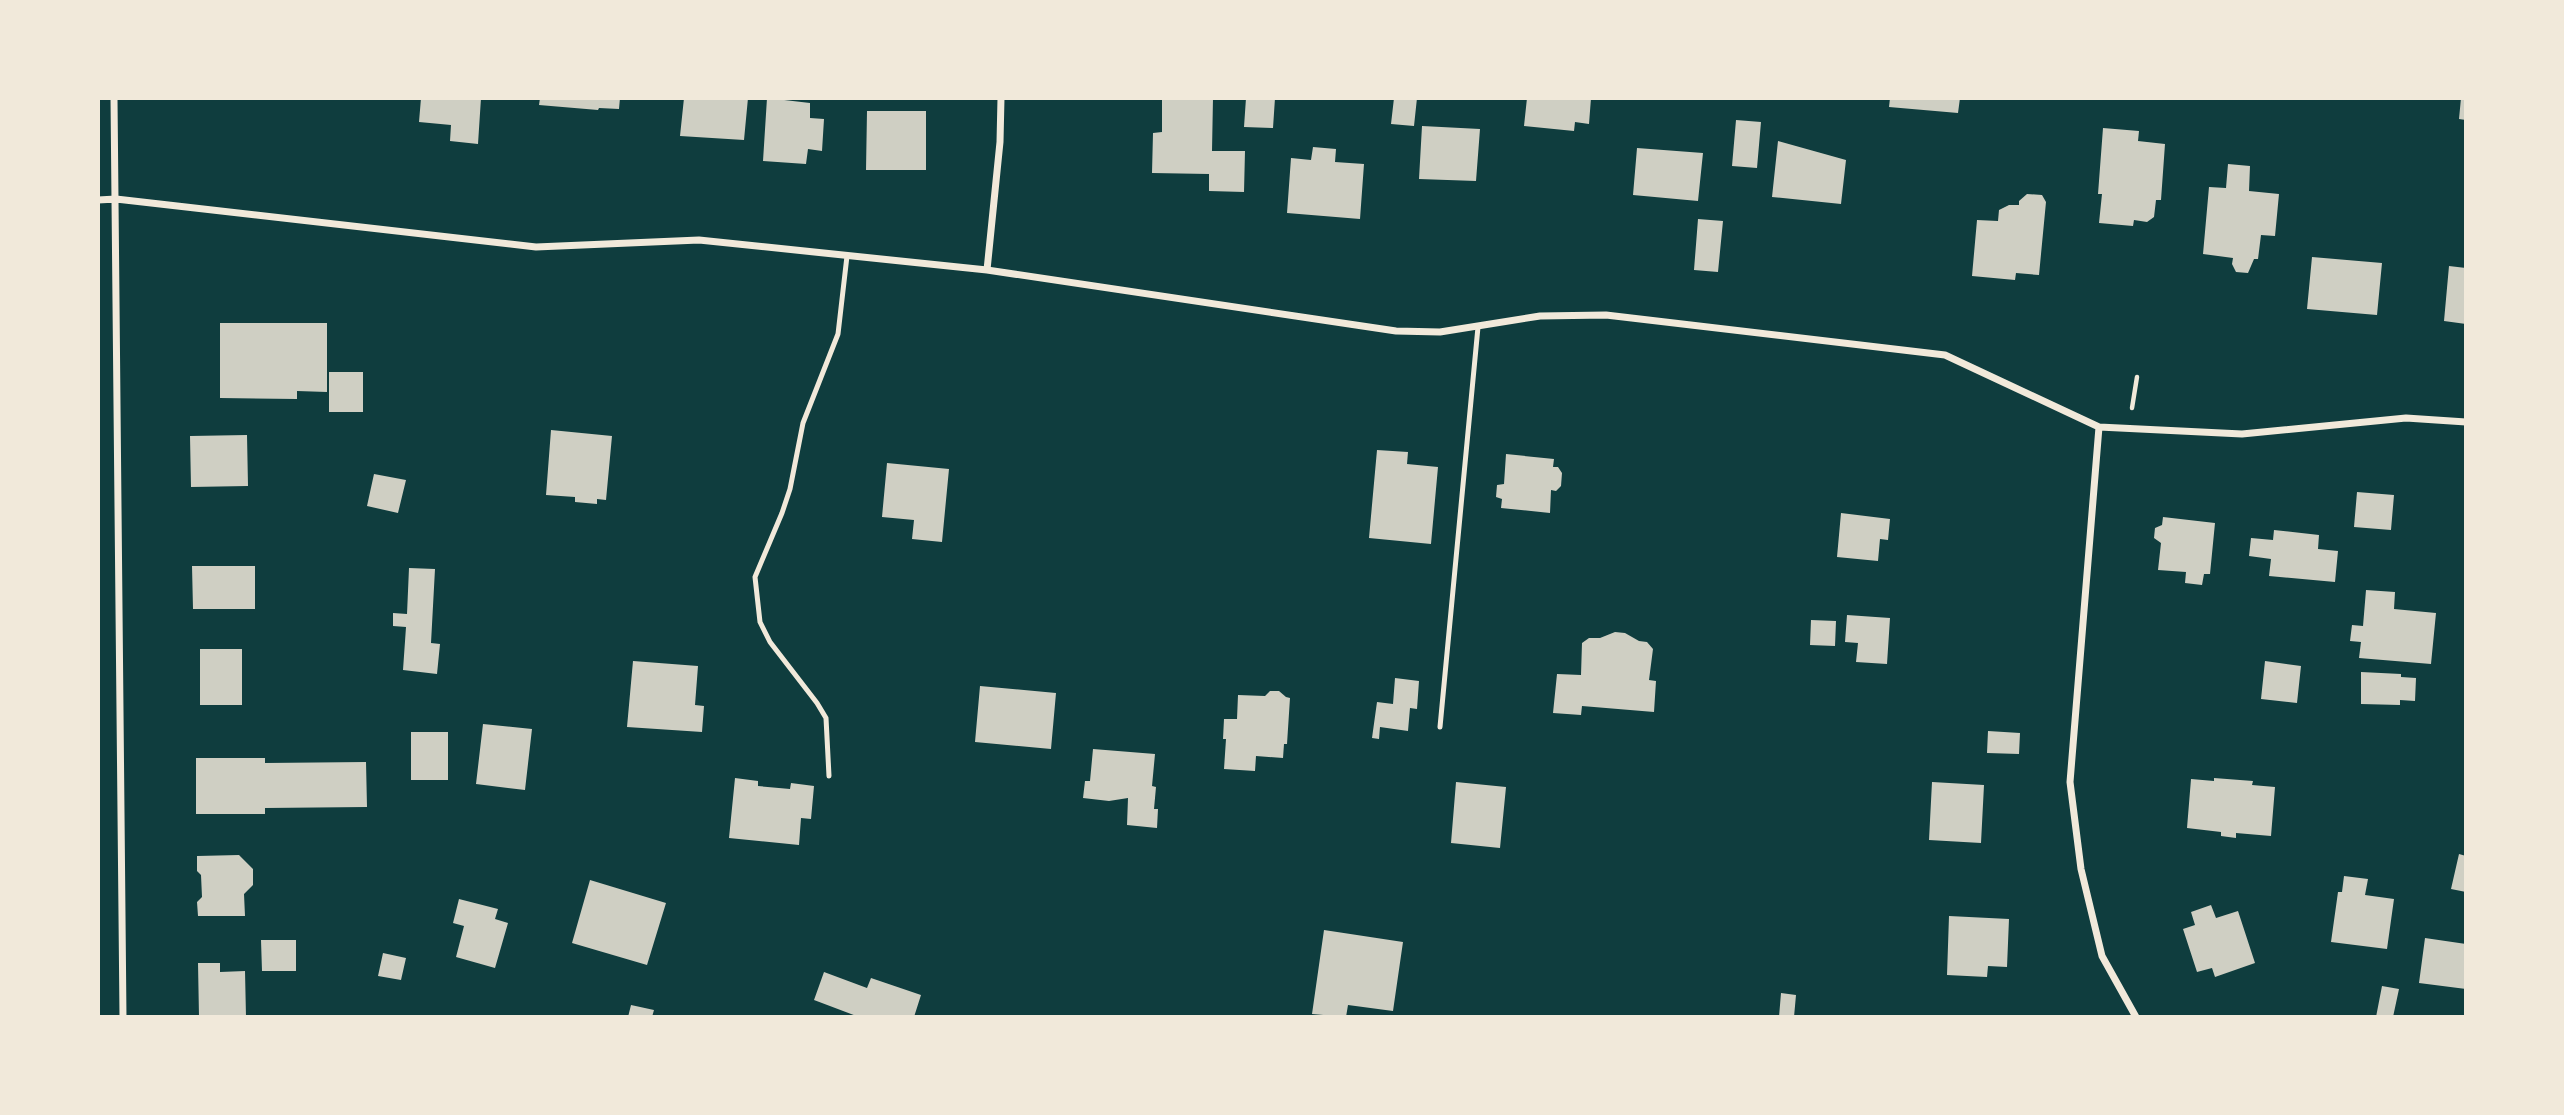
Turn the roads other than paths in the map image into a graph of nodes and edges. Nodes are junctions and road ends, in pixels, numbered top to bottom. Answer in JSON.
{"nodes":[{"id":1,"x":114,"y":98,"type":"edge"},
{"id":2,"x":1000,"y":98,"type":"edge"},
{"id":3,"x":116,"y":199,"type":"junction"},
{"id":4,"x":98,"y":200,"type":"edge"},
{"id":5,"x":847,"y":256,"type":"junction"},
{"id":6,"x":987,"y":270,"type":"junction"},
{"id":7,"x":1478,"y":327,"type":"junction"},
{"id":8,"x":2466,"y":422,"type":"edge"},
{"id":9,"x":2099,"y":428,"type":"junction"},
{"id":10,"x":1440,"y":727,"type":"dead end"},
{"id":11,"x":829,"y":775,"type":"dead end"},
{"id":12,"x":124,"y":1017,"type":"edge"},
{"id":13,"x":2136,"y":1017,"type":"edge"}],
"edges":[{"from":1,"to":3,"type":"street"},
{"from":2,"to":6,"type":"street"},
{"from":3,"to":4,"type":"street"},
{"from":3,"to":5,"type":"street"},
{"from":3,"to":12,"type":"street"},
{"from":5,"to":6,"type":"street"},
{"from":5,"to":11,"type":"lane"},
{"from":6,"to":7,"type":"street"},
{"from":7,"to":9,"type":"street"},
{"from":7,"to":10,"type":"lane"},
{"from":8,"to":9,"type":"street"},
{"from":9,"to":13,"type":"street"}]}
